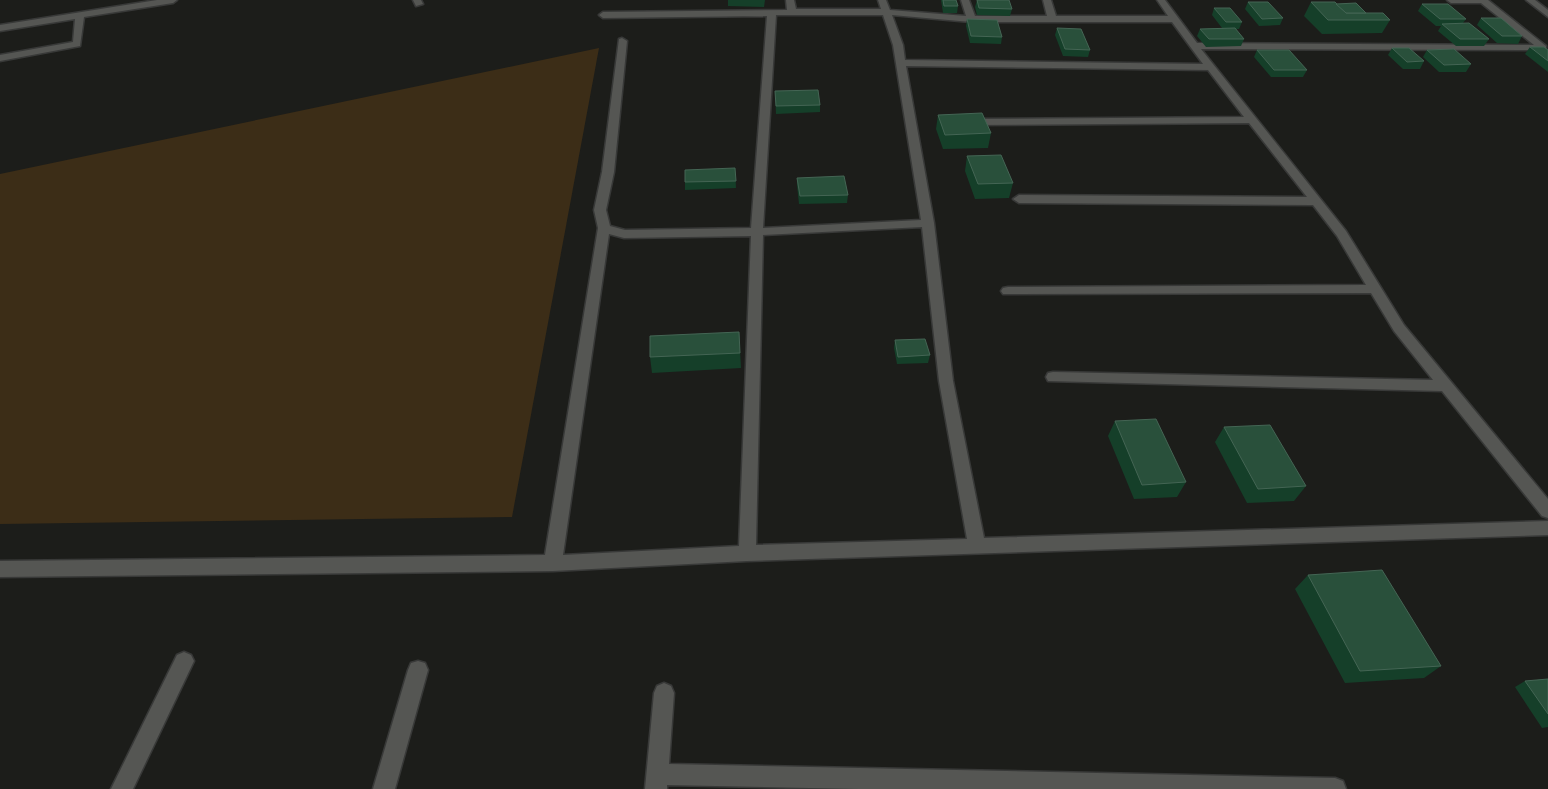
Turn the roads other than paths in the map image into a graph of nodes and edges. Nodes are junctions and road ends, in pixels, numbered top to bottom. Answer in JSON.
{"nodes":[{"id":1,"x":173,"y":0,"type":"edge"},
{"id":2,"x":882,"y":0,"type":"edge"},
{"id":3,"x":965,"y":0,"type":"edge"},
{"id":4,"x":1047,"y":0,"type":"edge"},
{"id":5,"x":1162,"y":0,"type":"edge"},
{"id":6,"x":1451,"y":0,"type":"edge"},
{"id":7,"x":1483,"y":0,"type":"edge"},
{"id":8,"x":1530,"y":0,"type":"edge"},
{"id":9,"x":791,"y":6,"type":"edge"},
{"id":10,"x":885,"y":12,"type":"junction"},
{"id":11,"x":772,"y":13,"type":"junction"},
{"id":12,"x":1548,"y":14,"type":"edge"},
{"id":13,"x":603,"y":15,"type":"dead end"},
{"id":14,"x":80,"y":16,"type":"junction"},
{"id":15,"x":971,"y":19,"type":"junction"},
{"id":16,"x":1052,"y":19,"type":"junction"},
{"id":17,"x":1176,"y":19,"type":"junction"},
{"id":18,"x":0,"y":28,"type":"edge"},
{"id":19,"x":622,"y":41,"type":"dead end"},
{"id":20,"x":1194,"y":46,"type":"junction"},
{"id":21,"x":0,"y":58,"type":"edge"},
{"id":22,"x":901,"y":63,"type":"junction"},
{"id":23,"x":1210,"y":67,"type":"junction"},
{"id":24,"x":1252,"y":120,"type":"junction"},
{"id":25,"x":964,"y":122,"type":"edge"},
{"id":26,"x":1019,"y":199,"type":"dead end"},
{"id":27,"x":1316,"y":201,"type":"junction"},
{"id":28,"x":928,"y":223,"type":"junction"},
{"id":29,"x":604,"y":228,"type":"junction"},
{"id":30,"x":757,"y":232,"type":"junction"},
{"id":31,"x":1376,"y":290,"type":"junction"},
{"id":32,"x":1008,"y":291,"type":"dead end"},
{"id":33,"x":1053,"y":377,"type":"dead end"},
{"id":34,"x":1447,"y":386,"type":"junction"},
{"id":35,"x":1548,"y":511,"type":"edge"},
{"id":36,"x":1548,"y":528,"type":"edge"},
{"id":37,"x":977,"y":546,"type":"junction"},
{"id":38,"x":747,"y":553,"type":"junction"},
{"id":39,"x":553,"y":563,"type":"junction"},
{"id":40,"x":0,"y":569,"type":"edge"},
{"id":41,"x":184,"y":661,"type":"dead end"},
{"id":42,"x":418,"y":670,"type":"dead end"},
{"id":43,"x":664,"y":693,"type":"dead end"},
{"id":44,"x":657,"y":782,"type":"edge"},
{"id":45,"x":928,"y":785,"type":"edge"},
{"id":46,"x":1201,"y":787,"type":"edge"},
{"id":47,"x":122,"y":789,"type":"edge"},
{"id":48,"x":384,"y":789,"type":"edge"},
{"id":49,"x":1335,"y":789,"type":"edge"}],
"edges":[{"from":1,"to":14,"type":"street"},
{"from":2,"to":10,"type":"street"},
{"from":3,"to":15,"type":"street"},
{"from":4,"to":16,"type":"street"},
{"from":5,"to":17,"type":"street"},
{"from":6,"to":7,"type":"street"},
{"from":7,"to":20,"type":"street"},
{"from":8,"to":12,"type":"street"},
{"from":9,"to":10,"type":"street"},
{"from":9,"to":11,"type":"street"},
{"from":10,"to":15,"type":"street"},
{"from":10,"to":22,"type":"street"},
{"from":11,"to":13,"type":"street"},
{"from":11,"to":30,"type":"street"},
{"from":14,"to":18,"type":"street"},
{"from":14,"to":21,"type":"street"},
{"from":15,"to":16,"type":"street"},
{"from":16,"to":17,"type":"street"},
{"from":17,"to":20,"type":"street"},
{"from":19,"to":29,"type":"street"},
{"from":20,"to":23,"type":"street"},
{"from":22,"to":23,"type":"street"},
{"from":22,"to":28,"type":"street"},
{"from":23,"to":24,"type":"street"},
{"from":24,"to":25,"type":"street"},
{"from":24,"to":27,"type":"street"},
{"from":26,"to":27,"type":"street"},
{"from":27,"to":31,"type":"street"},
{"from":28,"to":30,"type":"street"},
{"from":28,"to":37,"type":"street"},
{"from":29,"to":30,"type":"street"},
{"from":29,"to":39,"type":"street"},
{"from":30,"to":38,"type":"street"},
{"from":31,"to":32,"type":"street"},
{"from":31,"to":34,"type":"street"},
{"from":33,"to":34,"type":"street"},
{"from":34,"to":35,"type":"street"},
{"from":36,"to":37,"type":"street"},
{"from":37,"to":38,"type":"street"},
{"from":38,"to":39,"type":"street"},
{"from":39,"to":40,"type":"street"},
{"from":41,"to":47,"type":"street"},
{"from":42,"to":48,"type":"street"},
{"from":43,"to":44,"type":"street"},
{"from":44,"to":45,"type":"street"},
{"from":45,"to":46,"type":"street"},
{"from":46,"to":49,"type":"street"}]}
